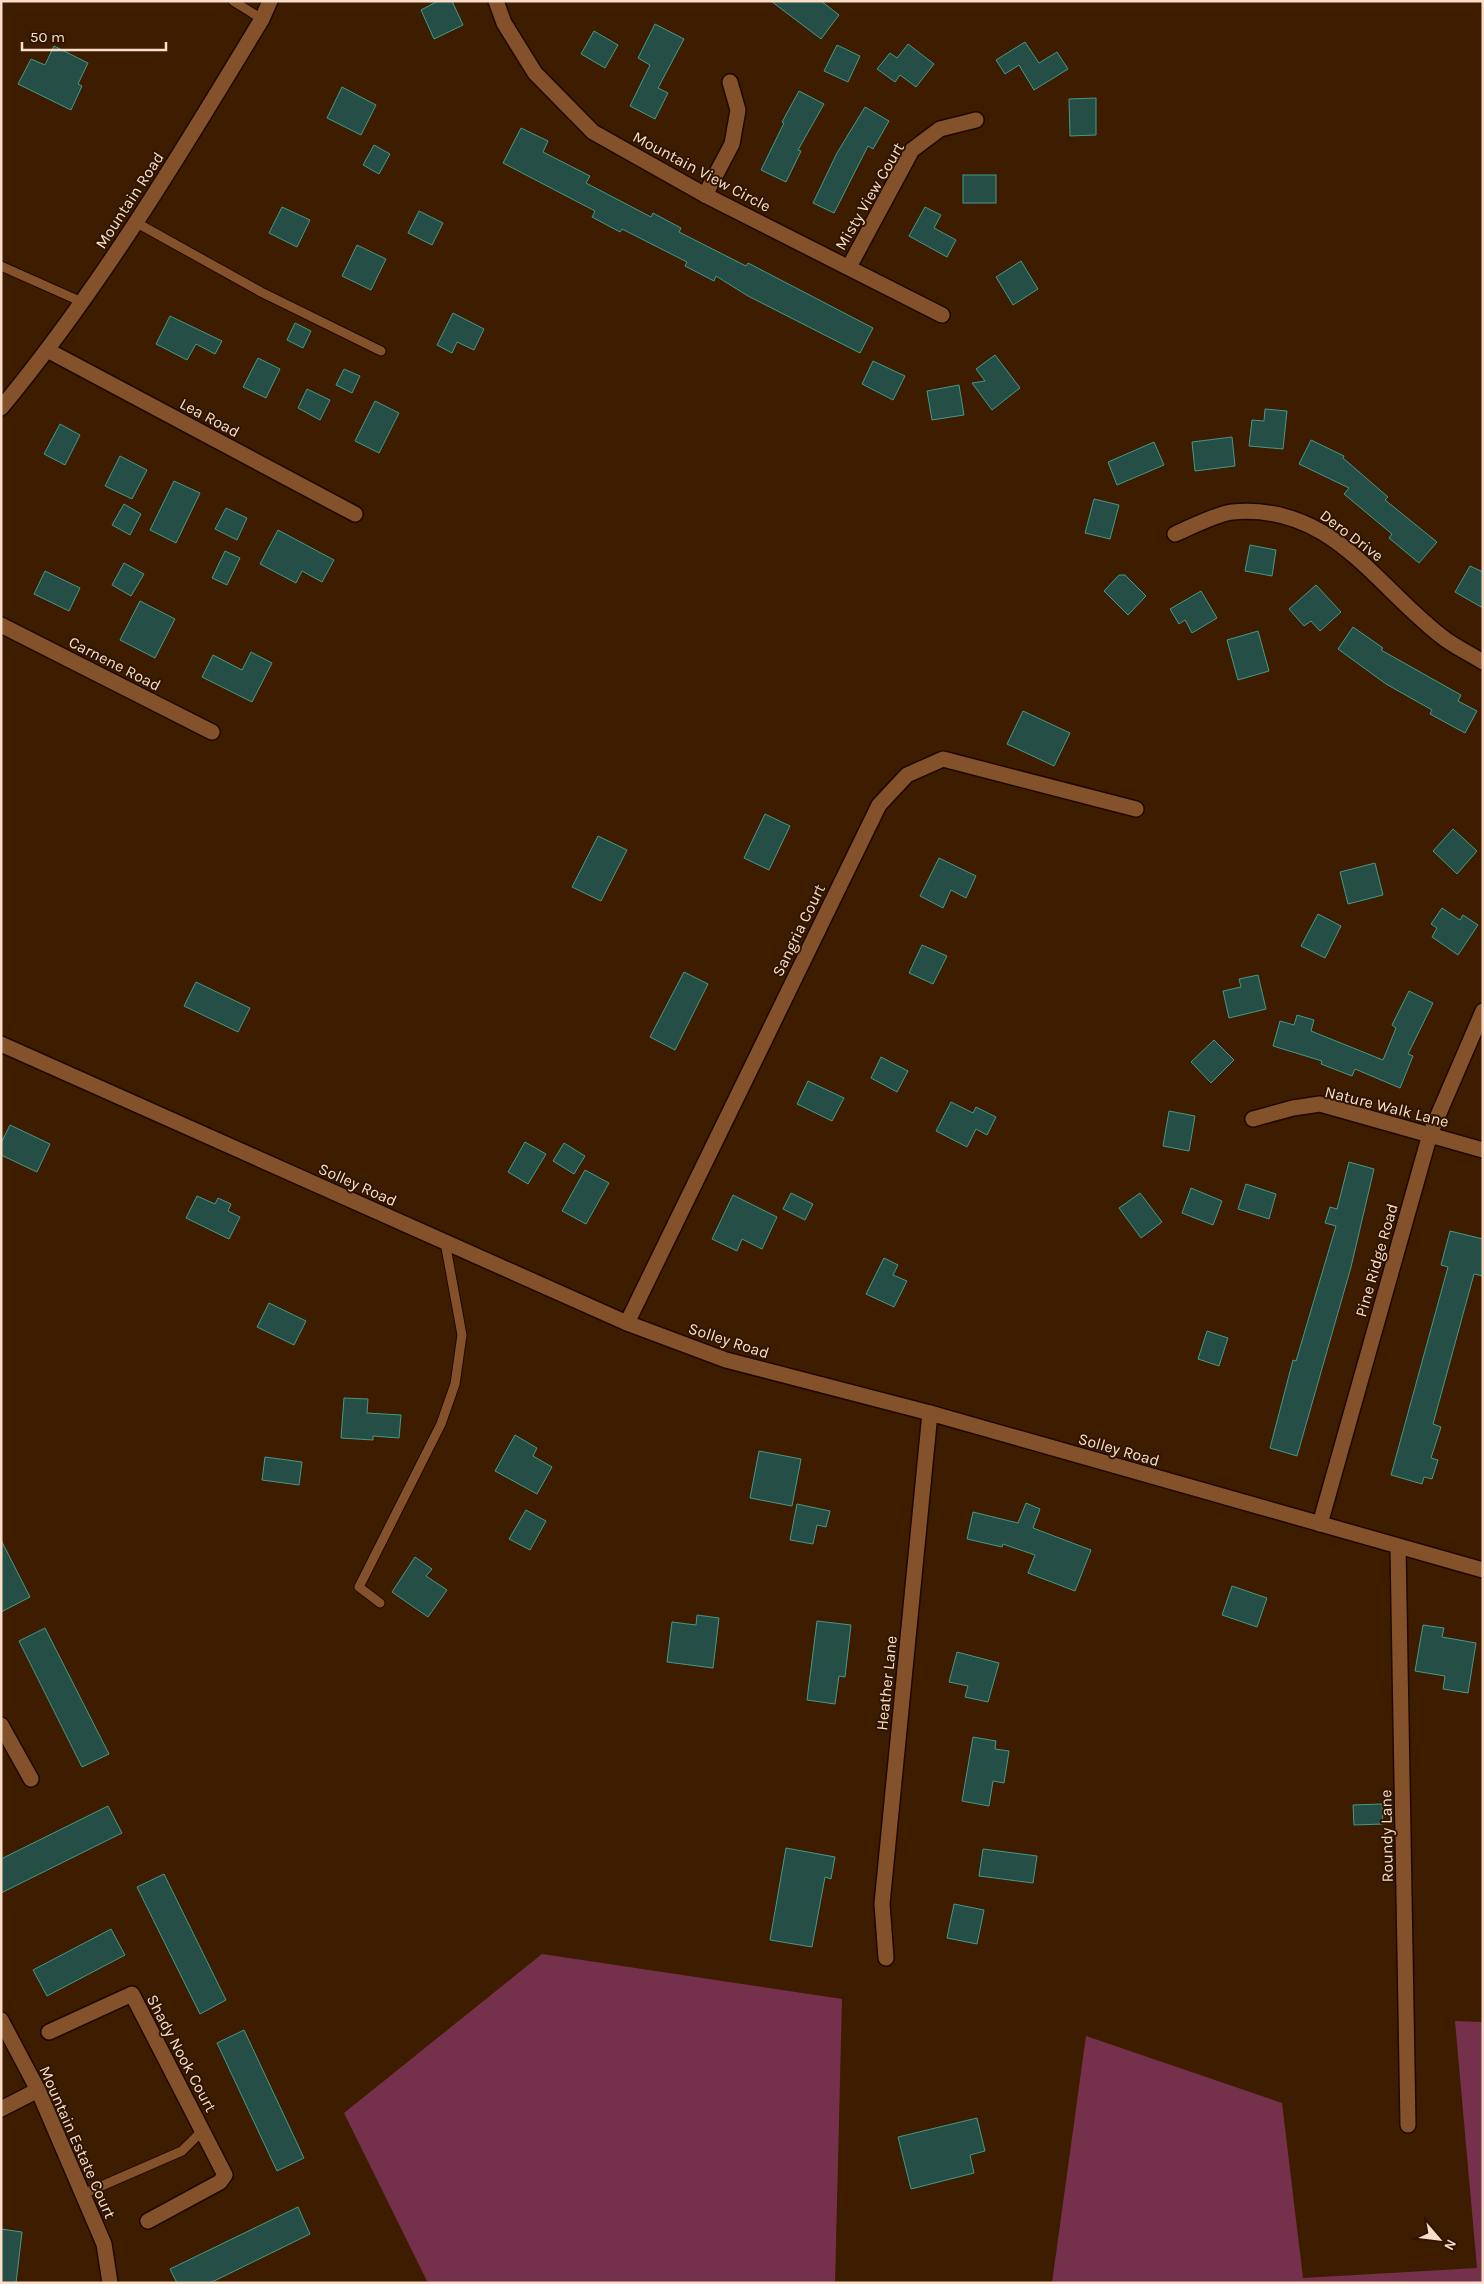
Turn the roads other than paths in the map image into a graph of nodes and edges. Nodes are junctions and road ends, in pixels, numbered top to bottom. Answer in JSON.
{"nodes":[{"id":1,"x":233,"y":1,"type":"edge"},
{"id":2,"x":270,"y":1,"type":"edge"},
{"id":3,"x":496,"y":1,"type":"edge"},
{"id":4,"x":262,"y":19,"type":"junction"},
{"id":5,"x":730,"y":82,"type":"dead end"},
{"id":6,"x":976,"y":120,"type":"dead end"},
{"id":7,"x":705,"y":195,"type":"junction"},
{"id":8,"x":137,"y":222,"type":"junction"},
{"id":9,"x":1,"y":266,"type":"edge"},
{"id":10,"x":849,"y":267,"type":"junction"},
{"id":11,"x":82,"y":302,"type":"junction"},
{"id":12,"x":942,"y":315,"type":"dead end"},
{"id":13,"x":381,"y":350,"type":"dead end"},
{"id":14,"x":49,"y":351,"type":"junction"},
{"id":15,"x":1,"y":408,"type":"edge"},
{"id":16,"x":356,"y":514,"type":"dead end"},
{"id":17,"x":1175,"y":534,"type":"dead end"},
{"id":18,"x":1,"y":625,"type":"edge"},
{"id":19,"x":1483,"y":662,"type":"edge"},
{"id":20,"x":212,"y":732,"type":"dead end"},
{"id":21,"x":1136,"y":809,"type":"dead end"},
{"id":22,"x":1483,"y":1011,"type":"edge"},
{"id":23,"x":1,"y":1044,"type":"edge"},
{"id":24,"x":1253,"y":1119,"type":"dead end"},
{"id":25,"x":1430,"y":1134,"type":"junction"},
{"id":26,"x":1483,"y":1150,"type":"edge"},
{"id":27,"x":445,"y":1242,"type":"junction"},
{"id":28,"x":627,"y":1323,"type":"junction"},
{"id":29,"x":930,"y":1413,"type":"junction"},
{"id":30,"x":1320,"y":1524,"type":"junction"},
{"id":31,"x":1398,"y":1547,"type":"junction"},
{"id":32,"x":1483,"y":1570,"type":"edge"},
{"id":33,"x":380,"y":1603,"type":"dead end"},
{"id":34,"x":3,"y":1733,"type":"edge"},
{"id":35,"x":31,"y":1779,"type":"dead end"},
{"id":36,"x":886,"y":1958,"type":"dead end"},
{"id":37,"x":1,"y":2020,"type":"edge"},
{"id":38,"x":48,"y":2032,"type":"dead end"},
{"id":39,"x":38,"y":2090,"type":"junction"},
{"id":40,"x":1,"y":2110,"type":"edge"},
{"id":41,"x":1408,"y":2125,"type":"dead end"},
{"id":42,"x":203,"y":2130,"type":"junction"},
{"id":43,"x":82,"y":2194,"type":"junction"},
{"id":44,"x":148,"y":2221,"type":"dead end"},
{"id":45,"x":110,"y":2283,"type":"edge"}],
"edges":[{"from":1,"to":4,"type":"lane"},
{"from":2,"to":4,"type":"street","name":"Mountain Road"},
{"from":3,"to":7,"type":"street","name":"Mountain View Circle"},
{"from":4,"to":8,"type":"street","name":"Mountain Road"},
{"from":5,"to":7,"type":"street"},
{"from":6,"to":10,"type":"street","name":"Misty View Court"},
{"from":7,"to":10,"type":"street","name":"Mountain View Circle"},
{"from":8,"to":11,"type":"street","name":"Mountain Road"},
{"from":8,"to":13,"type":"lane"},
{"from":9,"to":11,"type":"lane"},
{"from":10,"to":12,"type":"street","name":"Mountain View Circle"},
{"from":11,"to":14,"type":"street","name":"Mountain Road"},
{"from":14,"to":15,"type":"street","name":"Mountain Road"},
{"from":14,"to":16,"type":"street","name":"Lea Road"},
{"from":17,"to":19,"type":"street","name":"Dero Drive"},
{"from":18,"to":20,"type":"street","name":"Carnene Road"},
{"from":21,"to":28,"type":"street","name":"Sangria Court"},
{"from":22,"to":25,"type":"street","name":"Pine Ridge Road"},
{"from":23,"to":27,"type":"street","name":"Solley Road"},
{"from":24,"to":25,"type":"street","name":"Nature Walk Lane"},
{"from":25,"to":26,"type":"street","name":"Nature Walk Lane"},
{"from":25,"to":30,"type":"street","name":"Pine Ridge Road"},
{"from":27,"to":28,"type":"street","name":"Solley Road"},
{"from":27,"to":33,"type":"lane"},
{"from":28,"to":29,"type":"street","name":"Solley Road"},
{"from":29,"to":30,"type":"street","name":"Solley Road"},
{"from":29,"to":36,"type":"street","name":"Heather Lane"},
{"from":30,"to":31,"type":"street","name":"Solley Road"},
{"from":31,"to":32,"type":"street","name":"Solley Road"},
{"from":31,"to":41,"type":"street","name":"Roundy Lane"},
{"from":34,"to":35,"type":"street"},
{"from":37,"to":39,"type":"street","name":"Mountain Estate Court"},
{"from":38,"to":42,"type":"street","name":"Shady Nook Court"},
{"from":39,"to":40,"type":"street"},
{"from":39,"to":43,"type":"street","name":"Mountain Estate Court"},
{"from":42,"to":43,"type":"lane","name":"Shady Nook Court"},
{"from":42,"to":44,"type":"street","name":"Shady Nook Court"},
{"from":43,"to":45,"type":"street","name":"Mountain Estate Court"}]}
